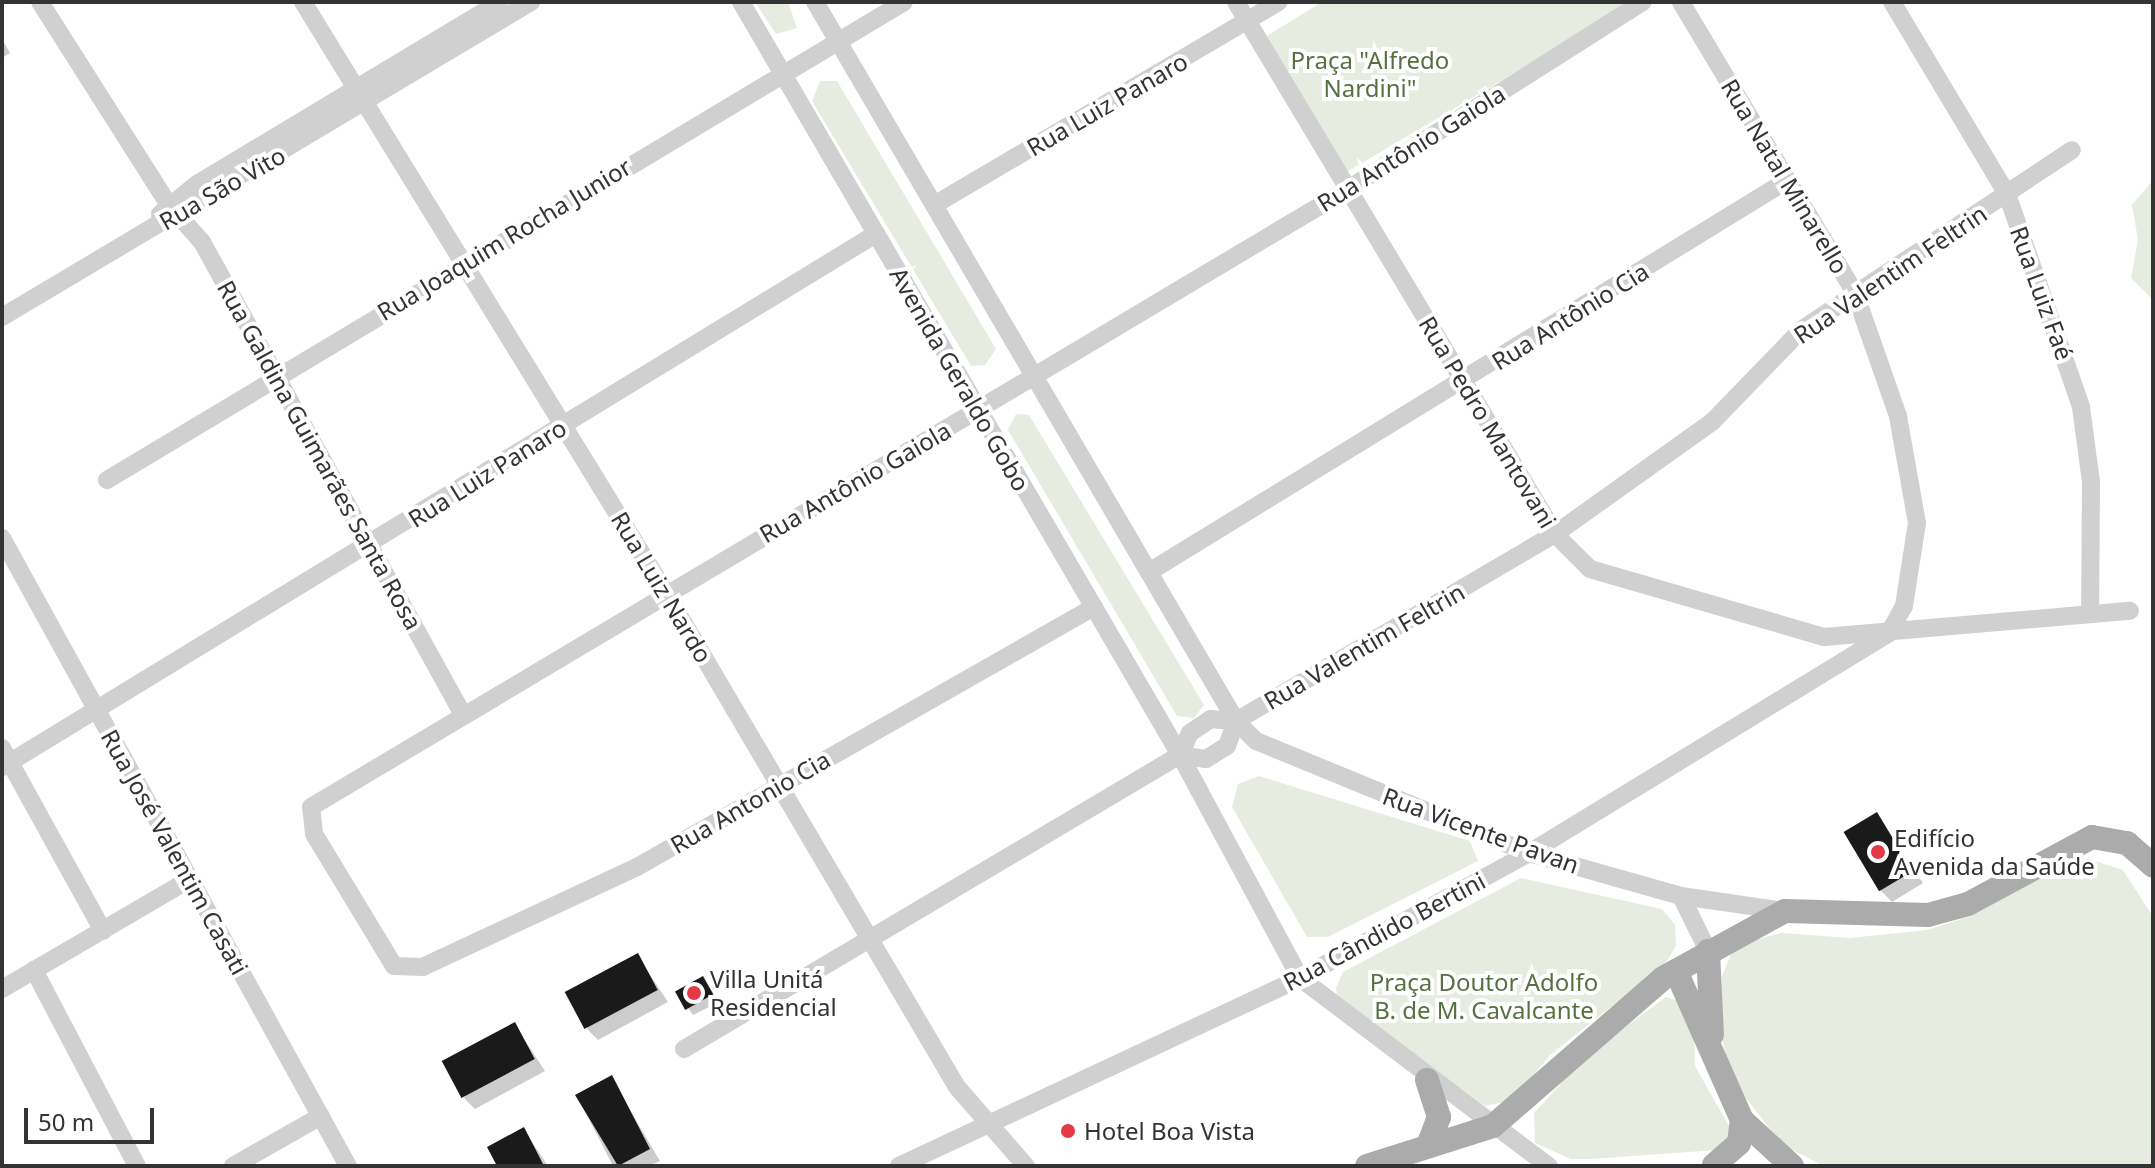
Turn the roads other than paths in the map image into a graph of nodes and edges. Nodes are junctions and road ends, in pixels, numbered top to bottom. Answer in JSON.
{"nodes":[{"id":1,"x":40,"y":2,"type":"edge"},
{"id":2,"x":303,"y":2,"type":"edge"},
{"id":3,"x":500,"y":2,"type":"edge"},
{"id":4,"x":531,"y":2,"type":"edge"},
{"id":5,"x":741,"y":2,"type":"edge"},
{"id":6,"x":815,"y":2,"type":"edge"},
{"id":7,"x":904,"y":2,"type":"edge"},
{"id":8,"x":1236,"y":2,"type":"edge"},
{"id":9,"x":1279,"y":2,"type":"edge"},
{"id":10,"x":1643,"y":2,"type":"edge"},
{"id":11,"x":1681,"y":2,"type":"edge"},
{"id":12,"x":1892,"y":2,"type":"edge"},
{"id":13,"x":1248,"y":22,"type":"junction"},
{"id":14,"x":837,"y":41,"type":"junction"},
{"id":15,"x":782,"y":74,"type":"junction"},
{"id":16,"x":359,"y":97,"type":"junction"},
{"id":17,"x":2072,"y":150,"type":"dead end"},
{"id":18,"x":1786,"y":181,"type":"junction"},
{"id":19,"x":1348,"y":189,"type":"junction"},
{"id":20,"x":2007,"y":194,"type":"junction"},
{"id":21,"x":934,"y":205,"type":"junction"},
{"id":22,"x":173,"y":211,"type":"junction"},
{"id":23,"x":876,"y":234,"type":"junction"},
{"id":24,"x":464,"y":262,"type":"junction"},
{"id":25,"x":1855,"y":293,"type":"junction"},
{"id":26,"x":2,"y":317,"type":"edge"},
{"id":27,"x":275,"y":374,"type":"junction"},
{"id":28,"x":1033,"y":375,"type":"junction"},
{"id":29,"x":1464,"y":382,"type":"junction"},
{"id":30,"x":978,"y":409,"type":"junction"},
{"id":31,"x":564,"y":425,"type":"junction"},
{"id":32,"x":107,"y":480,"type":"dead end"},
{"id":33,"x":1555,"y":534,"type":"junction"},
{"id":34,"x":2,"y":538,"type":"edge"},
{"id":35,"x":369,"y":545,"type":"junction"},
{"id":36,"x":1149,"y":572,"type":"junction"},
{"id":37,"x":666,"y":593,"type":"junction"},
{"id":38,"x":1094,"y":607,"type":"junction"},
{"id":39,"x":2130,"y":611,"type":"dead end"},
{"id":40,"x":2090,"y":614,"type":"junction"},
{"id":41,"x":1889,"y":633,"type":"junction"},
{"id":42,"x":97,"y":712,"type":"junction"},
{"id":43,"x":462,"y":713,"type":"junction"},
{"id":44,"x":1236,"y":721,"type":"junction"},
{"id":45,"x":1180,"y":755,"type":"junction"},
{"id":46,"x":5,"y":759,"type":"edge"},
{"id":47,"x":780,"y":784,"type":"junction"},
{"id":48,"x":1529,"y":853,"type":"junction"},
{"id":49,"x":2153,"y":866,"type":"edge"},
{"id":50,"x":190,"y":879,"type":"junction"},
{"id":51,"x":1681,"y":896,"type":"junction"},
{"id":52,"x":1785,"y":911,"type":"junction"},
{"id":53,"x":103,"y":931,"type":"junction"},
{"id":54,"x":869,"y":938,"type":"junction"},
{"id":55,"x":1708,"y":951,"type":"junction"},
{"id":56,"x":394,"y":966,"type":"joint"},
{"id":57,"x":34,"y":970,"type":"junction"},
{"id":58,"x":1676,"y":971,"type":"junction"},
{"id":59,"x":1300,"y":978,"type":"junction"},
{"id":60,"x":2,"y":989,"type":"edge"},
{"id":61,"x":1712,"y":1045,"type":"junction"},
{"id":62,"x":684,"y":1049,"type":"dead end"},
{"id":63,"x":1427,"y":1080,"type":"junction"},
{"id":64,"x":321,"y":1116,"type":"junction"},
{"id":65,"x":1742,"y":1120,"type":"junction"},
{"id":66,"x":1493,"y":1126,"type":"junction"},
{"id":67,"x":990,"y":1129,"type":"junction"},
{"id":68,"x":1429,"y":1143,"type":"junction"},
{"id":69,"x":137,"y":1166,"type":"edge"},
{"id":70,"x":233,"y":1166,"type":"edge"},
{"id":71,"x":348,"y":1166,"type":"edge"},
{"id":72,"x":899,"y":1166,"type":"edge"},
{"id":73,"x":1026,"y":1166,"type":"edge"},
{"id":74,"x":1367,"y":1166,"type":"edge"},
{"id":75,"x":1549,"y":1166,"type":"edge"},
{"id":76,"x":1710,"y":1166,"type":"edge"},
{"id":77,"x":1792,"y":1166,"type":"edge"}],
"edges":[{"from":1,"to":22,"type":"street","name":"Rua Galdina Guimarães Santa Rosa"},
{"from":2,"to":16,"type":"street","name":"Rua Luiz Nardo"},
{"from":3,"to":16,"type":"street","name":"Rua São Vito"},
{"from":4,"to":16,"type":"street","name":"Rua São Vito"},
{"from":5,"to":15,"type":"street","name":"Avenida Geraldo Gobo"},
{"from":6,"to":14,"type":"street"},
{"from":7,"to":14,"type":"street","name":"Rua Joaquim Rocha Junior"},
{"from":8,"to":13,"type":"street","name":"Rua Pedro Mantovani"},
{"from":9,"to":13,"type":"street","name":"Rua Luiz Panaro"},
{"from":10,"to":19,"type":"street","name":"Rua Antônio Gaiola"},
{"from":11,"to":18,"type":"street","name":"Rua Natal Minarello"},
{"from":12,"to":20,"type":"street","name":"Rua Luiz Faé"},
{"from":13,"to":19,"type":"street","name":"Rua Pedro Mantovani"},
{"from":13,"to":21,"type":"street","name":"Rua Luiz Panaro"},
{"from":14,"to":15,"type":"street","name":"Rua Joaquim Rocha Junior"},
{"from":14,"to":21,"type":"street"},
{"from":15,"to":23,"type":"street","name":"Avenida Geraldo Gobo"},
{"from":15,"to":24,"type":"street","name":"Rua Joaquim Rocha Junior"},
{"from":16,"to":22,"type":"street","name":"Rua São Vito"},
{"from":16,"to":24,"type":"street","name":"Rua Luiz Nardo"},
{"from":17,"to":20,"type":"street","name":"Rua Valentim Feltrin"},
{"from":18,"to":25,"type":"street","name":"Rua Natal Minarello"},
{"from":18,"to":29,"type":"street","name":"Rua Antônio Cia"},
{"from":19,"to":28,"type":"street","name":"Rua Antônio Gaiola"},
{"from":19,"to":29,"type":"street","name":"Rua Pedro Mantovani"},
{"from":20,"to":25,"type":"street","name":"Rua Valentim Feltrin"},
{"from":20,"to":40,"type":"street","name":"Rua Luiz Faé"},
{"from":21,"to":28,"type":"street"},
{"from":22,"to":26,"type":"street","name":"Rua São Vito"},
{"from":22,"to":27,"type":"street","name":"Rua Galdina Guimarães Santa Rosa"},
{"from":23,"to":30,"type":"street","name":"Avenida Geraldo Gobo"},
{"from":23,"to":31,"type":"street","name":"Rua Luiz Panaro"},
{"from":24,"to":27,"type":"street","name":"Rua Joaquim Rocha Junior"},
{"from":24,"to":31,"type":"street","name":"Rua Luiz Nardo"},
{"from":25,"to":33,"type":"street","name":"Rua Valentim Feltrin"},
{"from":25,"to":41,"type":"street","name":"Rua Natal Minarello"},
{"from":27,"to":32,"type":"street","name":"Rua Joaquim Rocha Junior"},
{"from":27,"to":35,"type":"street","name":"Rua Galdina Guimarães Santa Rosa"},
{"from":28,"to":30,"type":"street","name":"Rua Antônio Gaiola"},
{"from":28,"to":36,"type":"street"},
{"from":29,"to":33,"type":"street","name":"Rua Pedro Mantovani"},
{"from":29,"to":36,"type":"street","name":"Rua Antônio Cia"},
{"from":30,"to":37,"type":"street","name":"Rua Antônio Gaiola"},
{"from":30,"to":38,"type":"street","name":"Avenida Geraldo Gobo"},
{"from":31,"to":35,"type":"street","name":"Rua Luiz Panaro"},
{"from":31,"to":37,"type":"street","name":"Rua Luiz Nardo"},
{"from":33,"to":41,"type":"street","name":"Rua Pedro Mantovani"},
{"from":33,"to":44,"type":"street","name":"Rua Valentim Feltrin"},
{"from":34,"to":42,"type":"street","name":"Rua José Valentim Casati"},
{"from":35,"to":42,"type":"street","name":"Rua Luiz Panaro"},
{"from":35,"to":43,"type":"street","name":"Rua Galdina Guimarães Santa Rosa"},
{"from":36,"to":44,"type":"street"},
{"from":37,"to":43,"type":"street","name":"Rua Antônio Gaiola"},
{"from":37,"to":47,"type":"street","name":"Rua Luiz Nardo"},
{"from":38,"to":45,"type":"street","name":"Avenida Geraldo Gobo"},
{"from":38,"to":47,"type":"street","name":"Rua Antonio Cia"},
{"from":39,"to":40,"type":"street","name":"Rua Pedro Mantovani"},
{"from":40,"to":41,"type":"street","name":"Rua Pedro Mantovani"},
{"from":41,"to":48,"type":"street","name":"Rua Cândido Bertini"},
{"from":42,"to":46,"type":"street","name":"Rua Luiz Panaro"},
{"from":42,"to":50,"type":"street","name":"Rua José Valentim Casati"},
{"from":43,"to":56,"type":"street","name":"Rua Antônio Gaiola"},
{"from":44,"to":45,"type":"street","name":"Rua Valentim Feltrin"},
{"from":44,"to":45,"type":"street","name":"Rua Valentim Feltrin"},
{"from":44,"to":48,"type":"street","name":"Rua Vicente Pavan"},
{"from":45,"to":54,"type":"street","name":"Rua Valentim Feltrin"},
{"from":45,"to":59,"type":"street","name":"Avenida Geraldo Gobo"},
{"from":46,"to":53,"type":"street"},
{"from":47,"to":54,"type":"street","name":"Rua Luiz Nardo"},
{"from":47,"to":56,"type":"street","name":"Rua Antonio Cia"},
{"from":48,"to":51,"type":"street","name":"Rua Vicente Pavan"},
{"from":48,"to":59,"type":"street","name":"Rua Cândido Bertini"},
{"from":49,"to":52,"type":"main road"},
{"from":50,"to":53,"type":"street"},
{"from":50,"to":64,"type":"street","name":"Rua José Valentim Casati"},
{"from":51,"to":52,"type":"street","name":"Rua Vicente Pavan"},
{"from":51,"to":55,"type":"street"},
{"from":52,"to":55,"type":"main road"},
{"from":53,"to":57,"type":"street"},
{"from":54,"to":62,"type":"street","name":"Rua Valentim Feltrin"},
{"from":54,"to":67,"type":"street","name":"Rua Luiz Nardo"},
{"from":55,"to":58,"type":"main road"},
{"from":55,"to":61,"type":"main road"},
{"from":57,"to":60,"type":"street"},
{"from":57,"to":69,"type":"street"},
{"from":58,"to":61,"type":"main road"},
{"from":58,"to":66,"type":"main road"},
{"from":59,"to":63,"type":"street"},
{"from":59,"to":67,"type":"street","name":"Rua Cândido Bertini"},
{"from":61,"to":65,"type":"main road"},
{"from":63,"to":66,"type":"street"},
{"from":63,"to":68,"type":"main road"},
{"from":64,"to":70,"type":"street"},
{"from":64,"to":71,"type":"street","name":"Rua José Valentim Casati"},
{"from":65,"to":76,"type":"main road"},
{"from":65,"to":77,"type":"main road"},
{"from":66,"to":68,"type":"main road"},
{"from":66,"to":75,"type":"street"},
{"from":67,"to":72,"type":"street","name":"Rua Cândido Bertini"},
{"from":67,"to":73,"type":"street","name":"Rua Luiz Nardo"},
{"from":68,"to":74,"type":"main road"}]}
